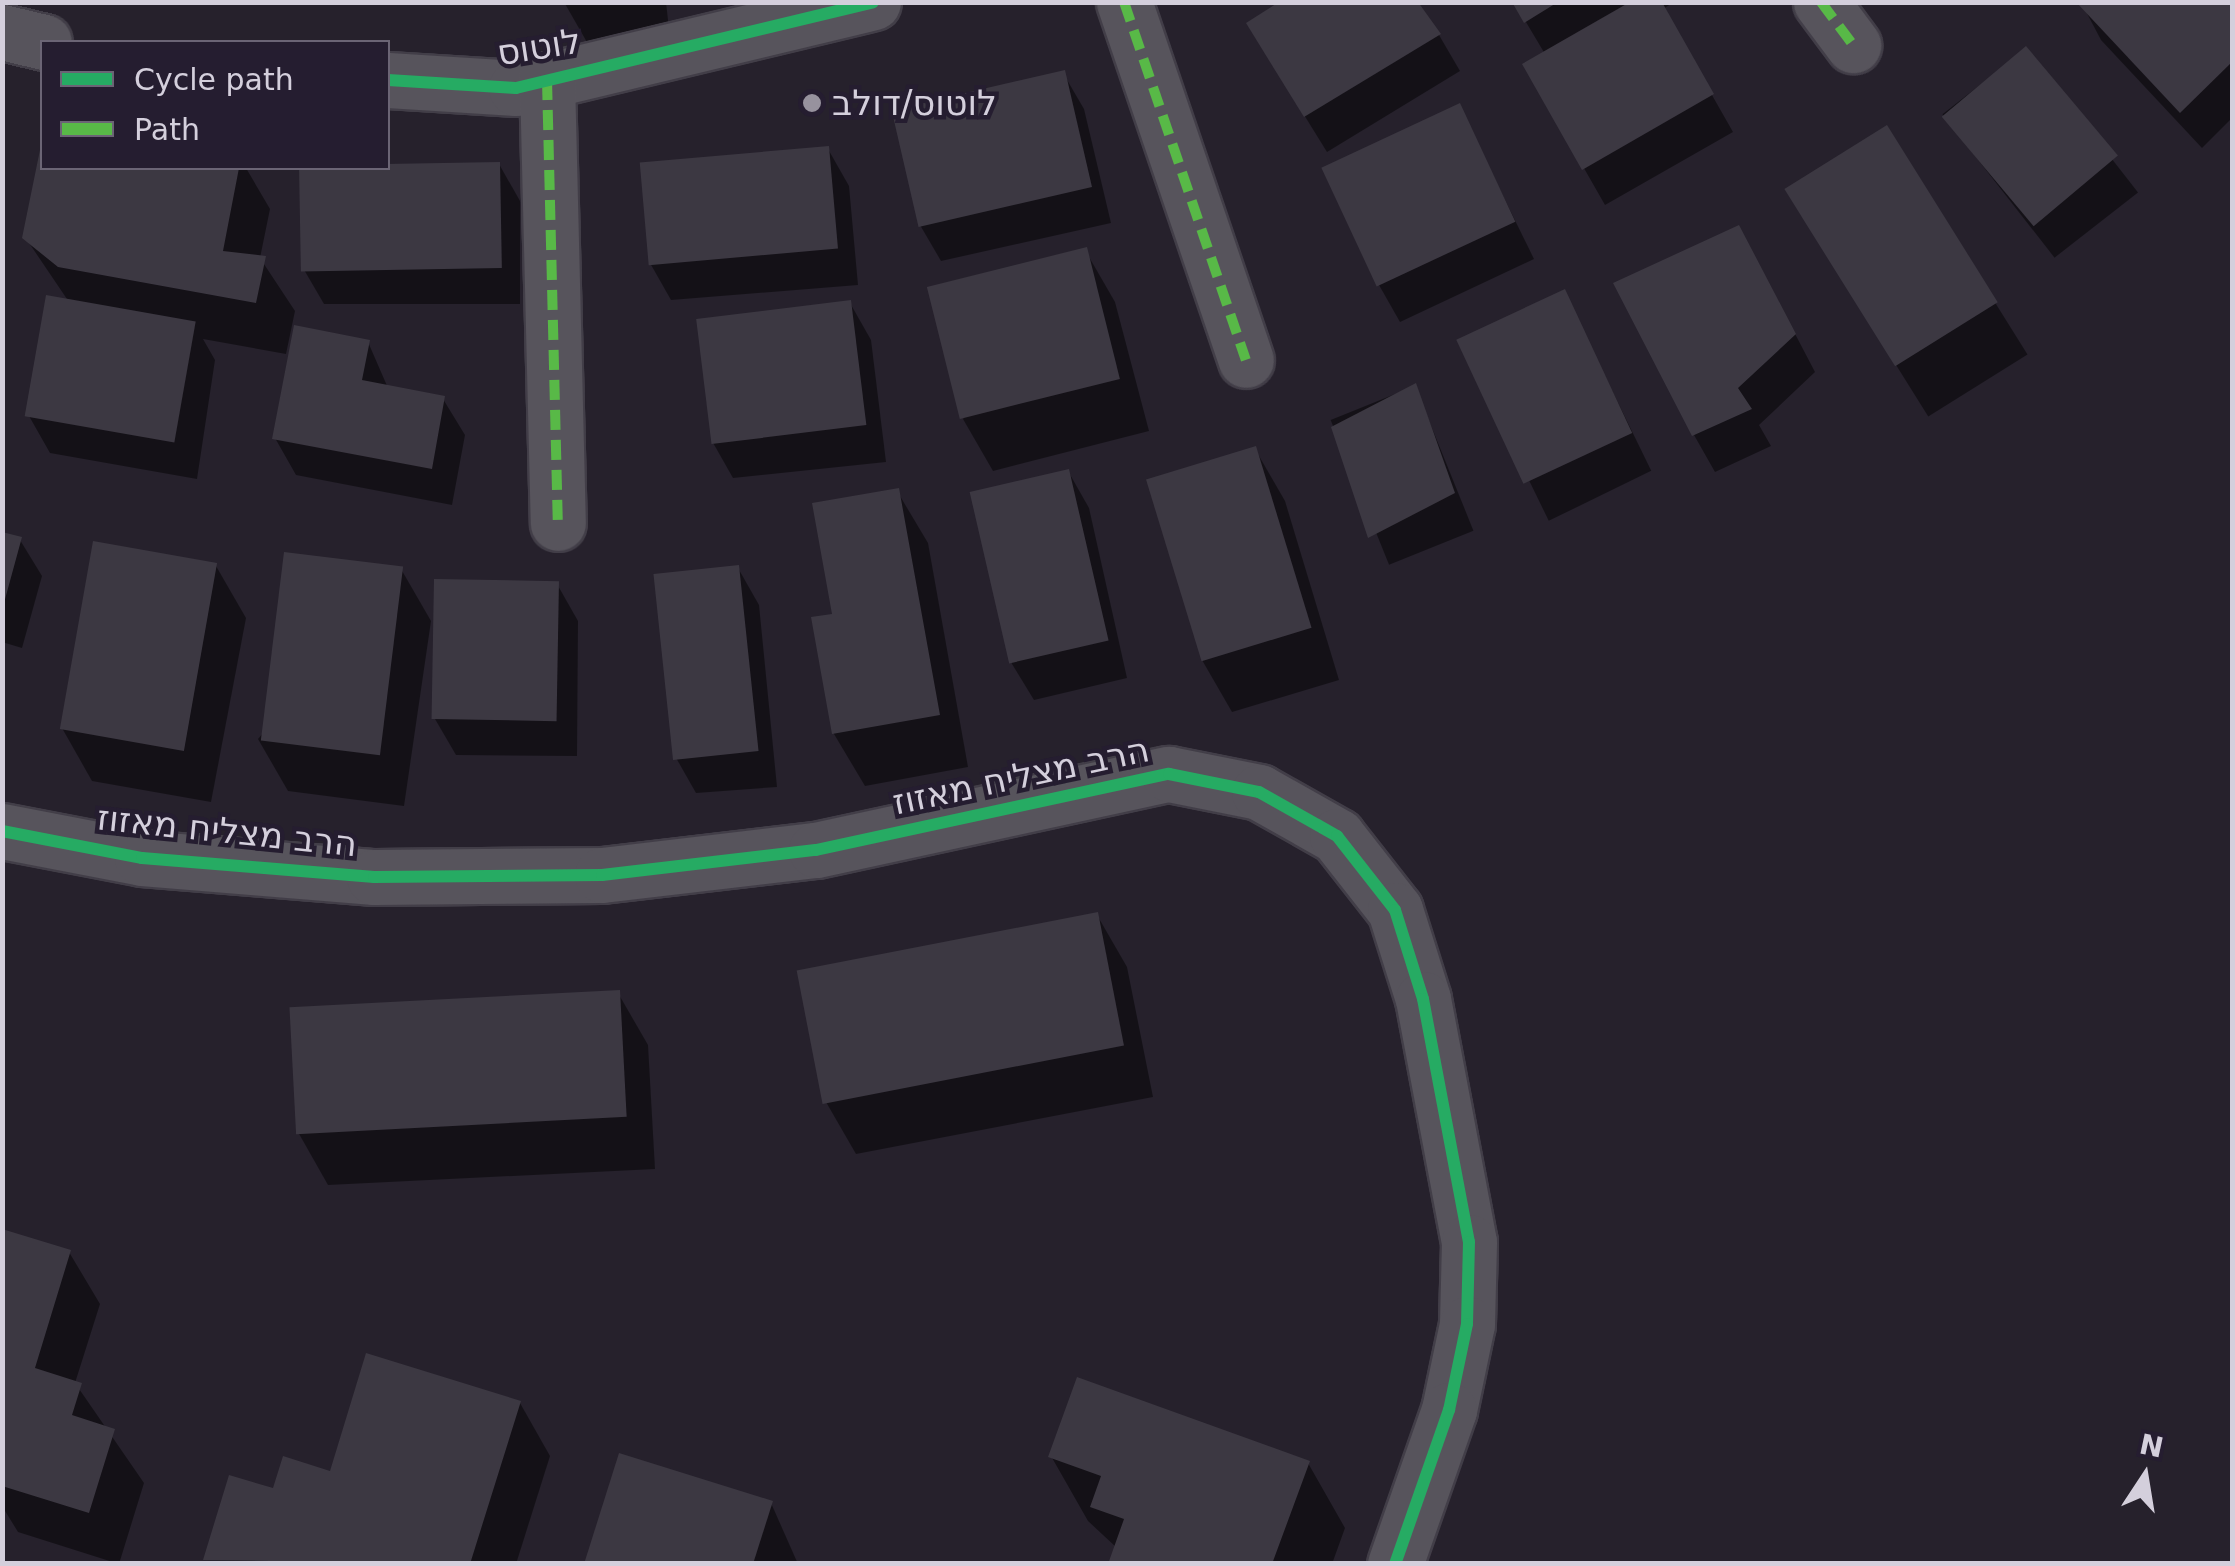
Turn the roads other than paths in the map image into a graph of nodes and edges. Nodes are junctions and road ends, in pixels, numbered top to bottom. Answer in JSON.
{"nodes":[{"id":1,"x":873,"y":2,"type":"edge"},
{"id":2,"x":1124,"y":2,"type":"edge"},
{"id":3,"x":1821,"y":2,"type":"edge"},
{"id":4,"x":2,"y":32,"type":"edge"},
{"id":5,"x":40,"y":41,"type":"edge"},
{"id":6,"x":1853,"y":46,"type":"dead end"},
{"id":7,"x":390,"y":80,"type":"edge"},
{"id":8,"x":547,"y":80,"type":"junction"},
{"id":9,"x":1246,"y":360,"type":"dead end"},
{"id":10,"x":558,"y":523,"type":"dead end"},
{"id":11,"x":2,"y":831,"type":"edge"},
{"id":12,"x":1395,"y":1564,"type":"edge"}],
"edges":[{"from":1,"to":8,"type":"street","name":"לוטוס"},
{"from":2,"to":9,"type":"street"},
{"from":3,"to":6,"type":"street"},
{"from":4,"to":5,"type":"street"},
{"from":7,"to":8,"type":"street","name":"לוטוס"},
{"from":8,"to":10,"type":"street"},
{"from":11,"to":12,"type":"street","name":"הרב מצליח מאזוז"}]}
